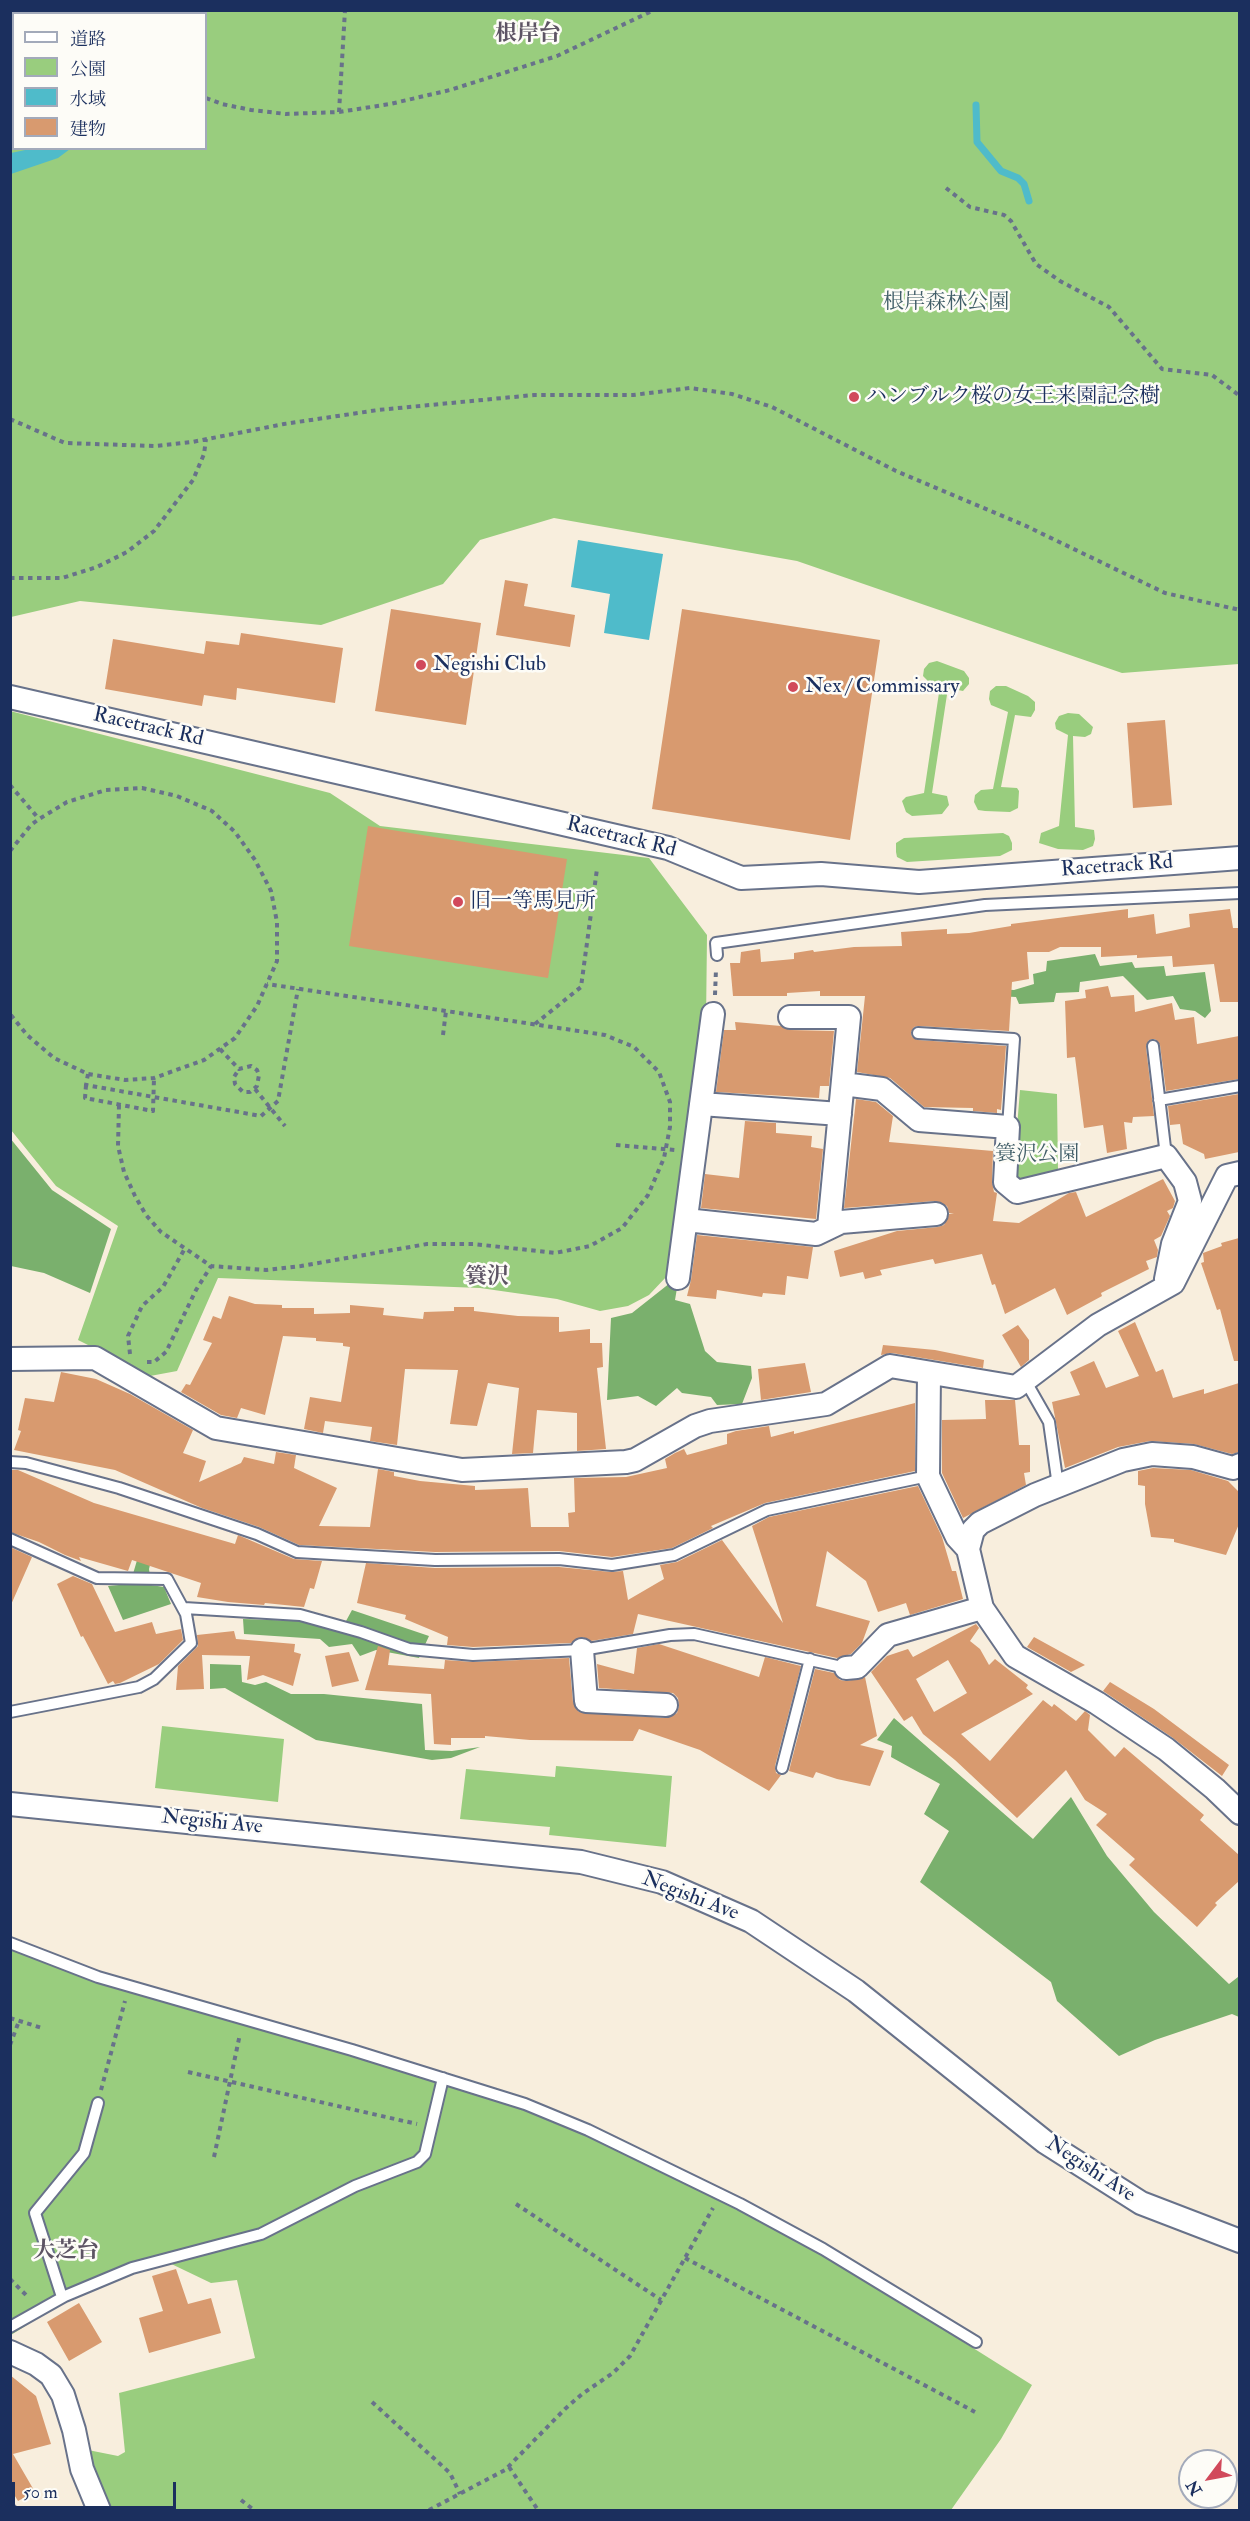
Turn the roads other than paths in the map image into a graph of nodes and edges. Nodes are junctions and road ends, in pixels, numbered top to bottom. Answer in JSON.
{"nodes":[{"id":1,"x":10,"y":697,"type":"edge"},
{"id":2,"x":1239,"y":858,"type":"edge"},
{"id":3,"x":1239,"y":893,"type":"edge"},
{"id":4,"x":717,"y":955,"type":"road end"},
{"id":5,"x":714,"y":1014,"type":"road end"},
{"id":6,"x":790,"y":1017,"type":"dead end"},
{"id":7,"x":918,"y":1034,"type":"dead end"},
{"id":8,"x":1153,"y":1046,"type":"dead end"},
{"id":9,"x":843,"y":1084,"type":"junction"},
{"id":10,"x":1239,"y":1086,"type":"edge"},
{"id":11,"x":1159,"y":1100,"type":"junction"},
{"id":12,"x":701,"y":1104,"type":"junction"},
{"id":13,"x":840,"y":1114,"type":"junction"},
{"id":14,"x":1008,"y":1127,"type":"junction"},
{"id":15,"x":1166,"y":1156,"type":"junction"},
{"id":16,"x":1239,"y":1173,"type":"edge"},
{"id":17,"x":936,"y":1214,"type":"dead end"},
{"id":18,"x":686,"y":1220,"type":"junction"},
{"id":19,"x":829,"y":1227,"type":"junction"},
{"id":20,"x":678,"y":1278,"type":"dead end"},
{"id":21,"x":1164,"y":1287,"type":"junction"},
{"id":22,"x":10,"y":1359,"type":"edge"},
{"id":23,"x":929,"y":1373,"type":"junction"},
{"id":24,"x":1026,"y":1380,"type":"junction"},
{"id":25,"x":10,"y":1462,"type":"edge"},
{"id":26,"x":1239,"y":1465,"type":"edge"},
{"id":27,"x":928,"y":1476,"type":"junction"},
{"id":28,"x":1059,"y":1486,"type":"junction"},
{"id":29,"x":10,"y":1539,"type":"edge"},
{"id":30,"x":968,"y":1549,"type":"junction"},
{"id":31,"x":183,"y":1608,"type":"junction"},
{"id":32,"x":982,"y":1608,"type":"junction"},
{"id":33,"x":582,"y":1650,"type":"junction"},
{"id":34,"x":810,"y":1659,"type":"junction"},
{"id":35,"x":846,"y":1668,"type":"joint"},
{"id":36,"x":666,"y":1706,"type":"dead end"},
{"id":37,"x":10,"y":1712,"type":"edge"},
{"id":38,"x":782,"y":1768,"type":"dead end"},
{"id":39,"x":10,"y":1804,"type":"edge"},
{"id":40,"x":1239,"y":1813,"type":"edge"},
{"id":41,"x":10,"y":1943,"type":"edge"},
{"id":42,"x":443,"y":2079,"type":"junction"},
{"id":43,"x":98,"y":2103,"type":"road end"},
{"id":44,"x":1239,"y":2241,"type":"edge"},
{"id":45,"x":62,"y":2297,"type":"junction"},
{"id":46,"x":10,"y":2327,"type":"edge"},
{"id":47,"x":976,"y":2342,"type":"dead end"},
{"id":48,"x":10,"y":2352,"type":"edge"},
{"id":49,"x":99,"y":2511,"type":"edge"}],
"edges":[{"from":1,"to":2,"type":"street","name":"Racetrack Rd"},
{"from":3,"to":4,"type":"lane"},
{"from":5,"to":12,"type":"street"},
{"from":6,"to":9,"type":"street"},
{"from":7,"to":14,"type":"lane"},
{"from":8,"to":11,"type":"lane"},
{"from":9,"to":13,"type":"street"},
{"from":9,"to":14,"type":"street"},
{"from":10,"to":11,"type":"lane"},
{"from":11,"to":15,"type":"lane"},
{"from":12,"to":13,"type":"street"},
{"from":12,"to":18,"type":"street"},
{"from":13,"to":19,"type":"street"},
{"from":14,"to":15,"type":"street"},
{"from":15,"to":21,"type":"street"},
{"from":16,"to":21,"type":"street"},
{"from":17,"to":19,"type":"street"},
{"from":18,"to":19,"type":"street"},
{"from":18,"to":20,"type":"street"},
{"from":21,"to":24,"type":"street"},
{"from":22,"to":23,"type":"street"},
{"from":23,"to":24,"type":"street"},
{"from":23,"to":27,"type":"street"},
{"from":24,"to":28,"type":"lane"},
{"from":25,"to":27,"type":"lane"},
{"from":26,"to":28,"type":"street"},
{"from":27,"to":30,"type":"street"},
{"from":28,"to":30,"type":"street"},
{"from":29,"to":31,"type":"lane"},
{"from":30,"to":32,"type":"street"},
{"from":31,"to":33,"type":"lane"},
{"from":31,"to":37,"type":"lane"},
{"from":32,"to":35,"type":"street"},
{"from":32,"to":40,"type":"street"},
{"from":33,"to":34,"type":"lane"},
{"from":33,"to":36,"type":"street"},
{"from":34,"to":35,"type":"lane"},
{"from":34,"to":38,"type":"lane"},
{"from":39,"to":44,"type":"street","name":"Negishi Ave"},
{"from":41,"to":42,"type":"lane"},
{"from":42,"to":45,"type":"lane"},
{"from":42,"to":47,"type":"lane"},
{"from":43,"to":45,"type":"lane"},
{"from":45,"to":46,"type":"lane"},
{"from":48,"to":49,"type":"street"}]}
